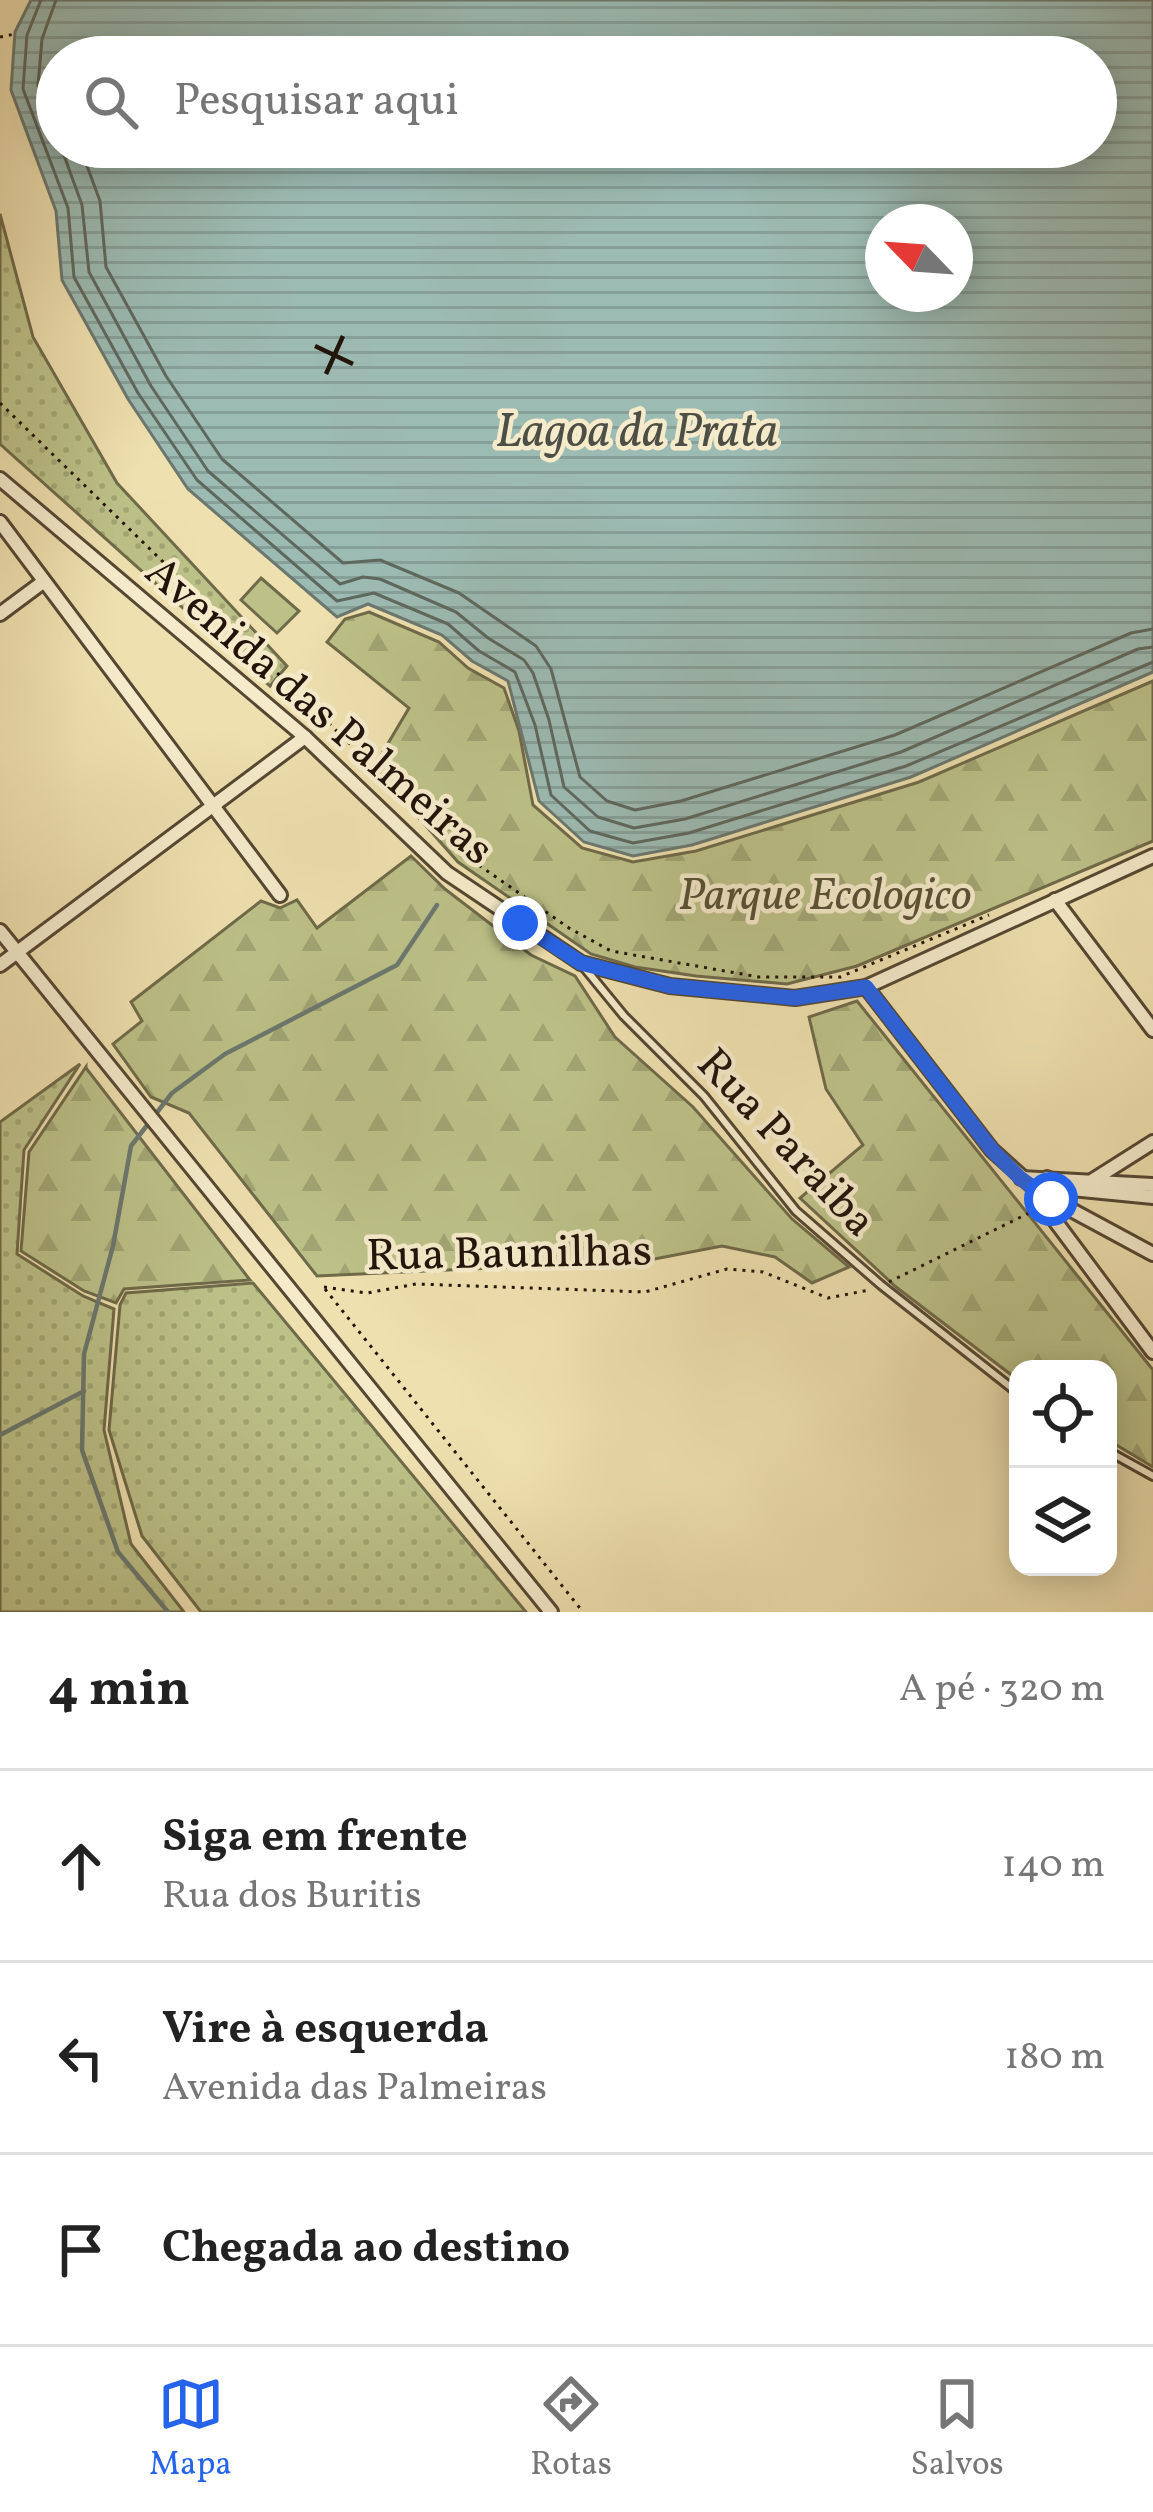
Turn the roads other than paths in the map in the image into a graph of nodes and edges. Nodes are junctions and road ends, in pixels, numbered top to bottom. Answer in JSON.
{"nodes":[{"id":1,"x":0,"y":479,"type":"edge"},
{"id":2,"x":0,"y":522,"type":"edge"},
{"id":3,"x":43,"y":582,"type":"junction"},
{"id":4,"x":0,"y":614,"type":"edge"},
{"id":5,"x":305,"y":737,"type":"junction"},
{"id":6,"x":210,"y":805,"type":"junction"},
{"id":7,"x":1153,"y":856,"type":"edge"},
{"id":8,"x":280,"y":895,"type":"dead end"},
{"id":9,"x":1054,"y":900,"type":"junction"},
{"id":10,"x":0,"y":931,"type":"edge"},
{"id":11,"x":16,"y":952,"type":"junction"},
{"id":12,"x":581,"y":963,"type":"junction"},
{"id":13,"x":0,"y":964,"type":"edge"},
{"id":14,"x":866,"y":987,"type":"junction"},
{"id":15,"x":1153,"y":1030,"type":"edge"},
{"id":16,"x":1153,"y":1142,"type":"edge"},
{"id":17,"x":1092,"y":1181,"type":"junction"},
{"id":18,"x":1153,"y":1185,"type":"edge"},
{"id":19,"x":1039,"y":1187,"type":"junction"},
{"id":20,"x":1077,"y":1191,"type":"junction"},
{"id":21,"x":1153,"y":1197,"type":"edge"},
{"id":22,"x":1153,"y":1254,"type":"edge"},
{"id":23,"x":1153,"y":1352,"type":"edge"},
{"id":24,"x":1009,"y":1386,"type":"edge"},
{"id":25,"x":1117,"y":1455,"type":"edge"},
{"id":26,"x":1153,"y":1476,"type":"edge"},
{"id":27,"x":551,"y":1612,"type":"edge"}],
"edges":[{"from":1,"to":5,"type":"street","name":"Avenida das Palmeiras"},
{"from":2,"to":3,"type":"street"},
{"from":3,"to":4,"type":"street"},
{"from":3,"to":6,"type":"street"},
{"from":5,"to":6,"type":"street"},
{"from":5,"to":12,"type":"street","name":"Avenida das Palmeiras"},
{"from":6,"to":8,"type":"street"},
{"from":6,"to":11,"type":"street"},
{"from":7,"to":9,"type":"street","name":"Avenida das Palmeiras"},
{"from":9,"to":14,"type":"street","name":"Avenida das Palmeiras"},
{"from":9,"to":15,"type":"street"},
{"from":10,"to":11,"type":"street"},
{"from":11,"to":13,"type":"street"},
{"from":11,"to":27,"type":"street"},
{"from":12,"to":14,"type":"street","name":"Avenida das Palmeiras"},
{"from":12,"to":24,"type":"lane","name":"Rua Paraiba"},
{"from":14,"to":19,"type":"street"},
{"from":16,"to":17,"type":"street"},
{"from":17,"to":18,"type":"street"},
{"from":17,"to":19,"type":"street"},
{"from":17,"to":20,"type":"street"},
{"from":19,"to":20,"type":"street"},
{"from":19,"to":22,"type":"street"},
{"from":19,"to":23,"type":"street"},
{"from":20,"to":21,"type":"street"},
{"from":25,"to":26,"type":"lane"}]}
